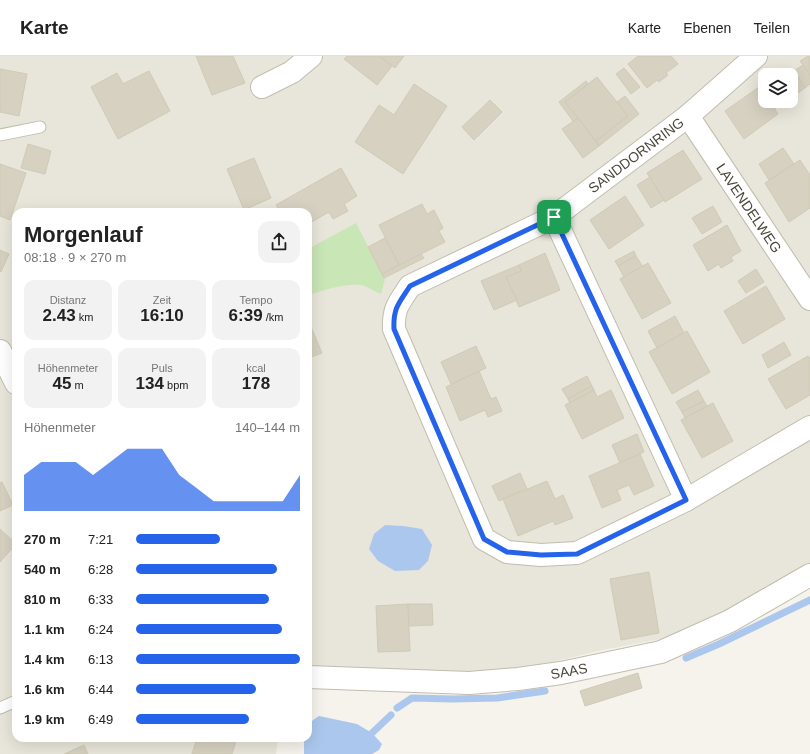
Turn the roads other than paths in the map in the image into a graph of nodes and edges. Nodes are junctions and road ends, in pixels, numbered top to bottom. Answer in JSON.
{"nodes":[{"id":1,"x":311,"y":56,"type":"edge"},
{"id":2,"x":756,"y":56,"type":"edge"},
{"id":3,"x":262,"y":87,"type":"dead end"},
{"id":4,"x":688,"y":116,"type":"junction"},
{"id":5,"x":40,"y":127,"type":"dead end"},
{"id":6,"x":0,"y":135,"type":"edge"},
{"id":7,"x":554,"y":217,"type":"junction"},
{"id":8,"x":810,"y":299,"type":"edge"},
{"id":9,"x":0,"y":351,"type":"edge"},
{"id":10,"x":12,"y":375,"type":"edge"},
{"id":11,"x":810,"y":427,"type":"edge"},
{"id":12,"x":686,"y":500,"type":"junction"},
{"id":13,"x":810,"y":575,"type":"edge"},
{"id":14,"x":312,"y":677,"type":"edge"},
{"id":15,"x":12,"y":703,"type":"edge"},
{"id":16,"x":0,"y":708,"type":"edge"}],
"edges":[{"from":1,"to":3,"type":"street"},
{"from":2,"to":4,"type":"street","name":"SANDDORNRING"},
{"from":4,"to":7,"type":"street","name":"SANDDORNRING"},
{"from":4,"to":8,"type":"street","name":"LAVENDELWEG"},
{"from":5,"to":6,"type":"lane"},
{"from":7,"to":12,"type":"street"},
{"from":7,"to":12,"type":"street","name":"SANDDORNRING"},
{"from":9,"to":10,"type":"street"},
{"from":11,"to":12,"type":"street","name":"SANDDORNRING"},
{"from":13,"to":14,"type":"street","name":"SAAS"},
{"from":15,"to":16,"type":"lane"}]}
